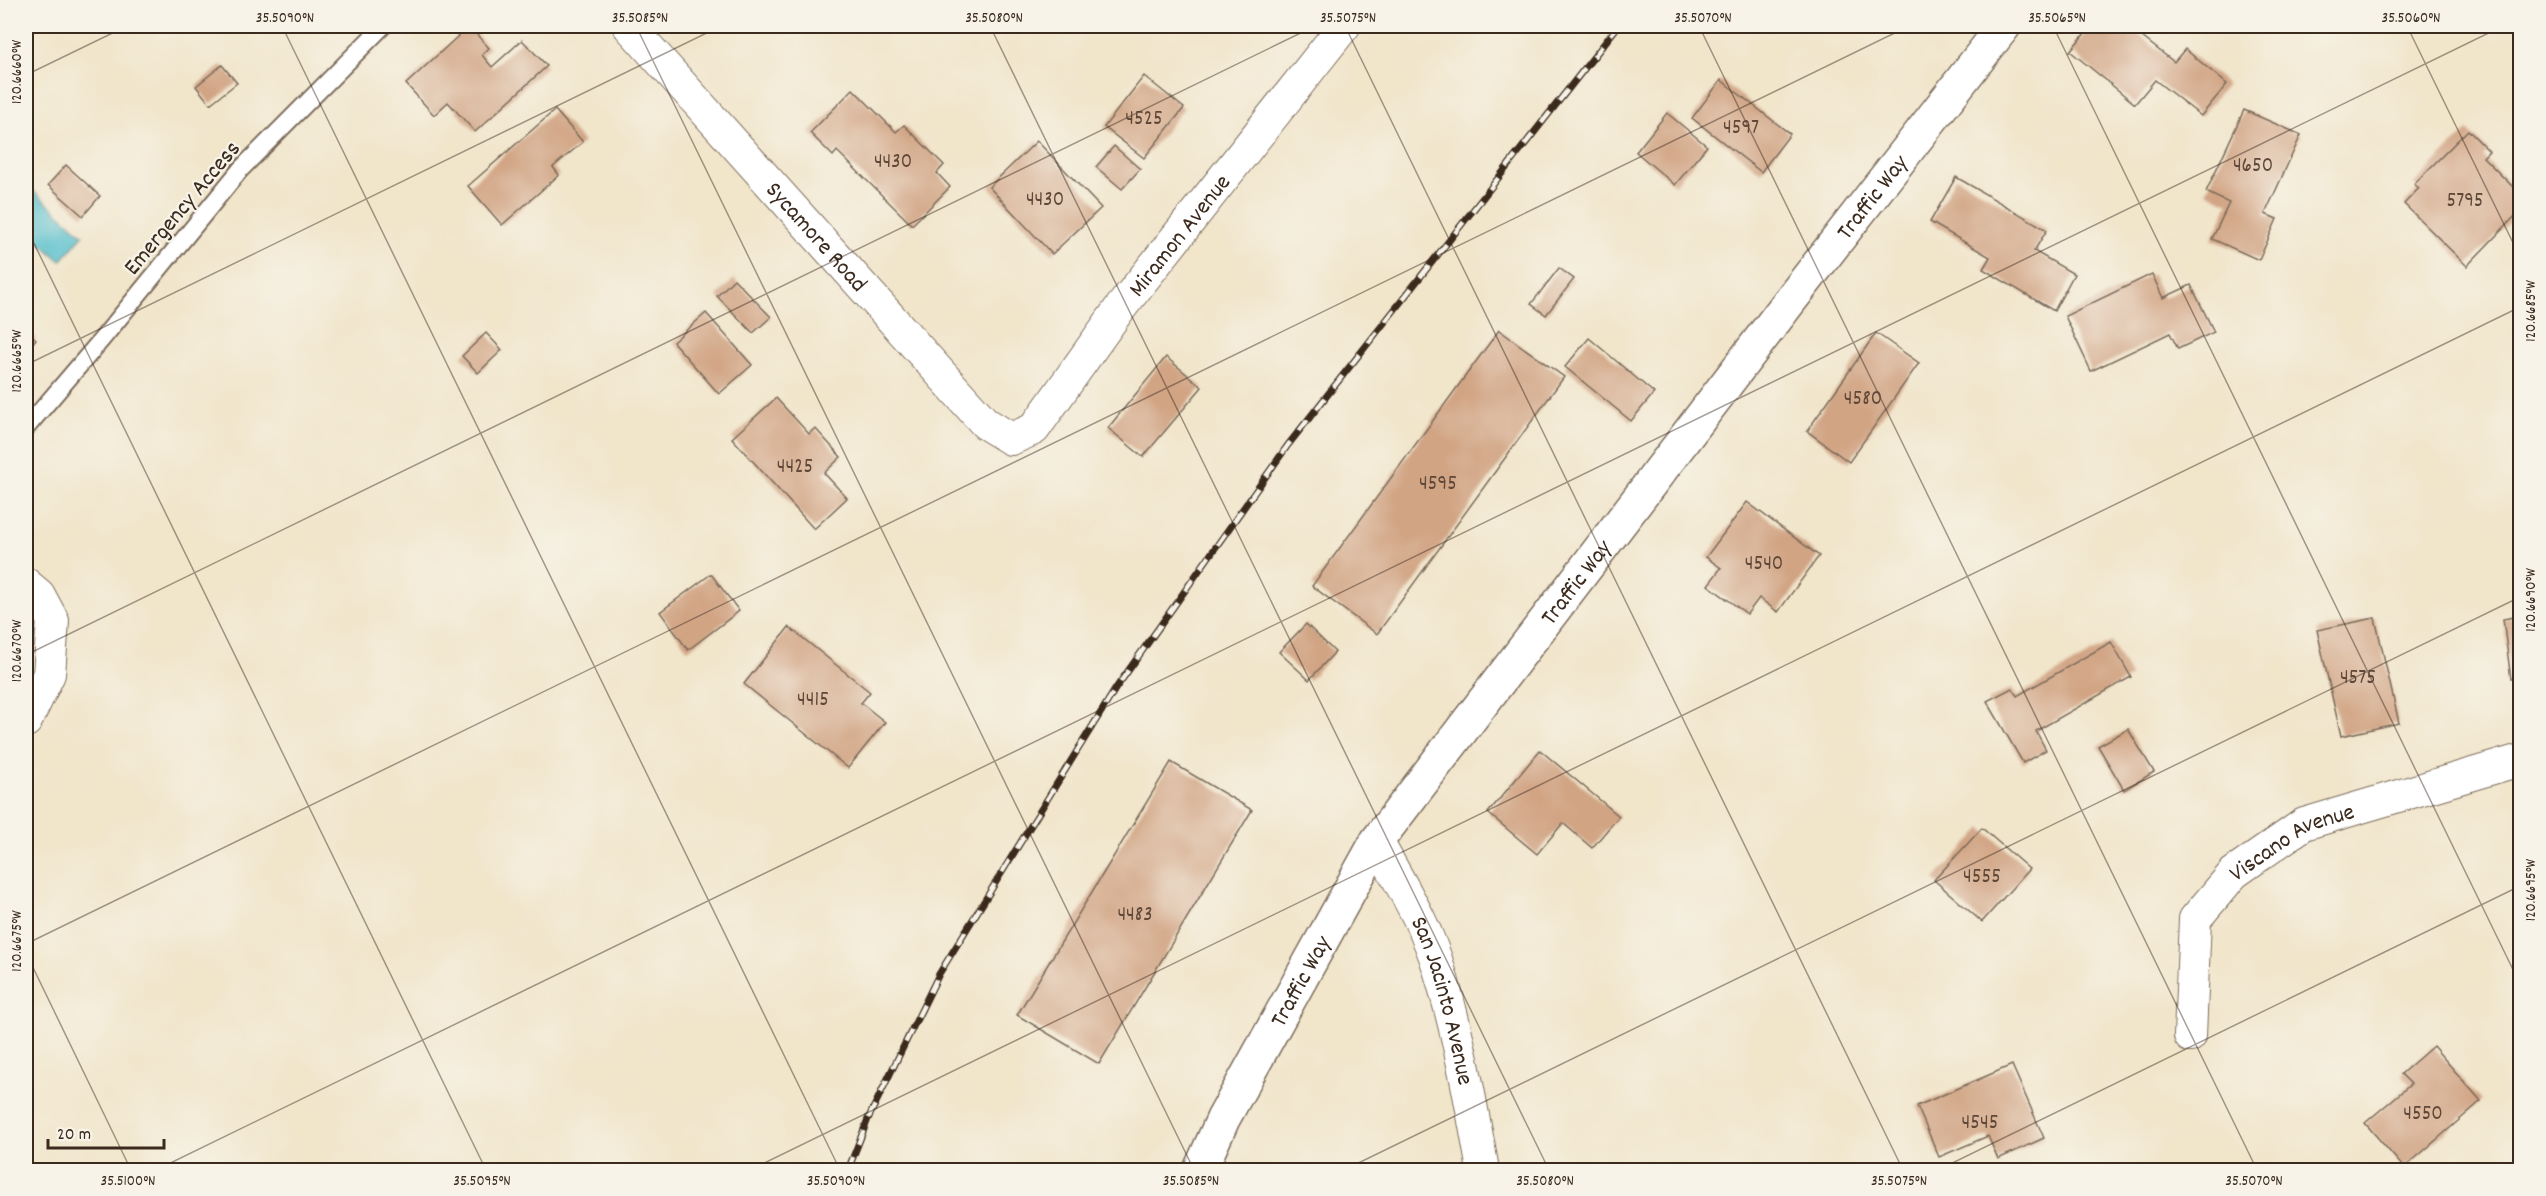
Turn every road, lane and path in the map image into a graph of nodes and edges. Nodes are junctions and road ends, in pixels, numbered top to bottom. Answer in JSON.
{"nodes":[{"id":1,"x":383,"y":26,"type":"edge"},
{"id":2,"x":628,"y":26,"type":"edge"},
{"id":3,"x":1344,"y":26,"type":"edge"},
{"id":4,"x":2004,"y":26,"type":"edge"},
{"id":5,"x":26,"y":428,"type":"edge"},
{"id":6,"x":1011,"y":439,"type":"joint"},
{"id":7,"x":26,"y":584,"type":"edge"},
{"id":8,"x":26,"y":721,"type":"edge"},
{"id":9,"x":2520,"y":760,"type":"edge"},
{"id":10,"x":1377,"y":842,"type":"junction"},
{"id":11,"x":2190,"y":1036,"type":"dead end"},
{"id":12,"x":1200,"y":1170,"type":"edge"},
{"id":13,"x":1483,"y":1170,"type":"edge"}],
"edges":[{"from":1,"to":5,"type":"lane","name":"Emergency Access"},
{"from":2,"to":6,"type":"street","name":"Sycamore Road"},
{"from":3,"to":6,"type":"street","name":"Miramon Avenue"},
{"from":4,"to":10,"type":"street","name":"Traffic Way"},
{"from":7,"to":8,"type":"street"},
{"from":9,"to":11,"type":"street","name":"Viscano Avenue"},
{"from":10,"to":12,"type":"street","name":"Traffic Way"},
{"from":10,"to":13,"type":"street","name":"San Jacinto Avenue"}]}
